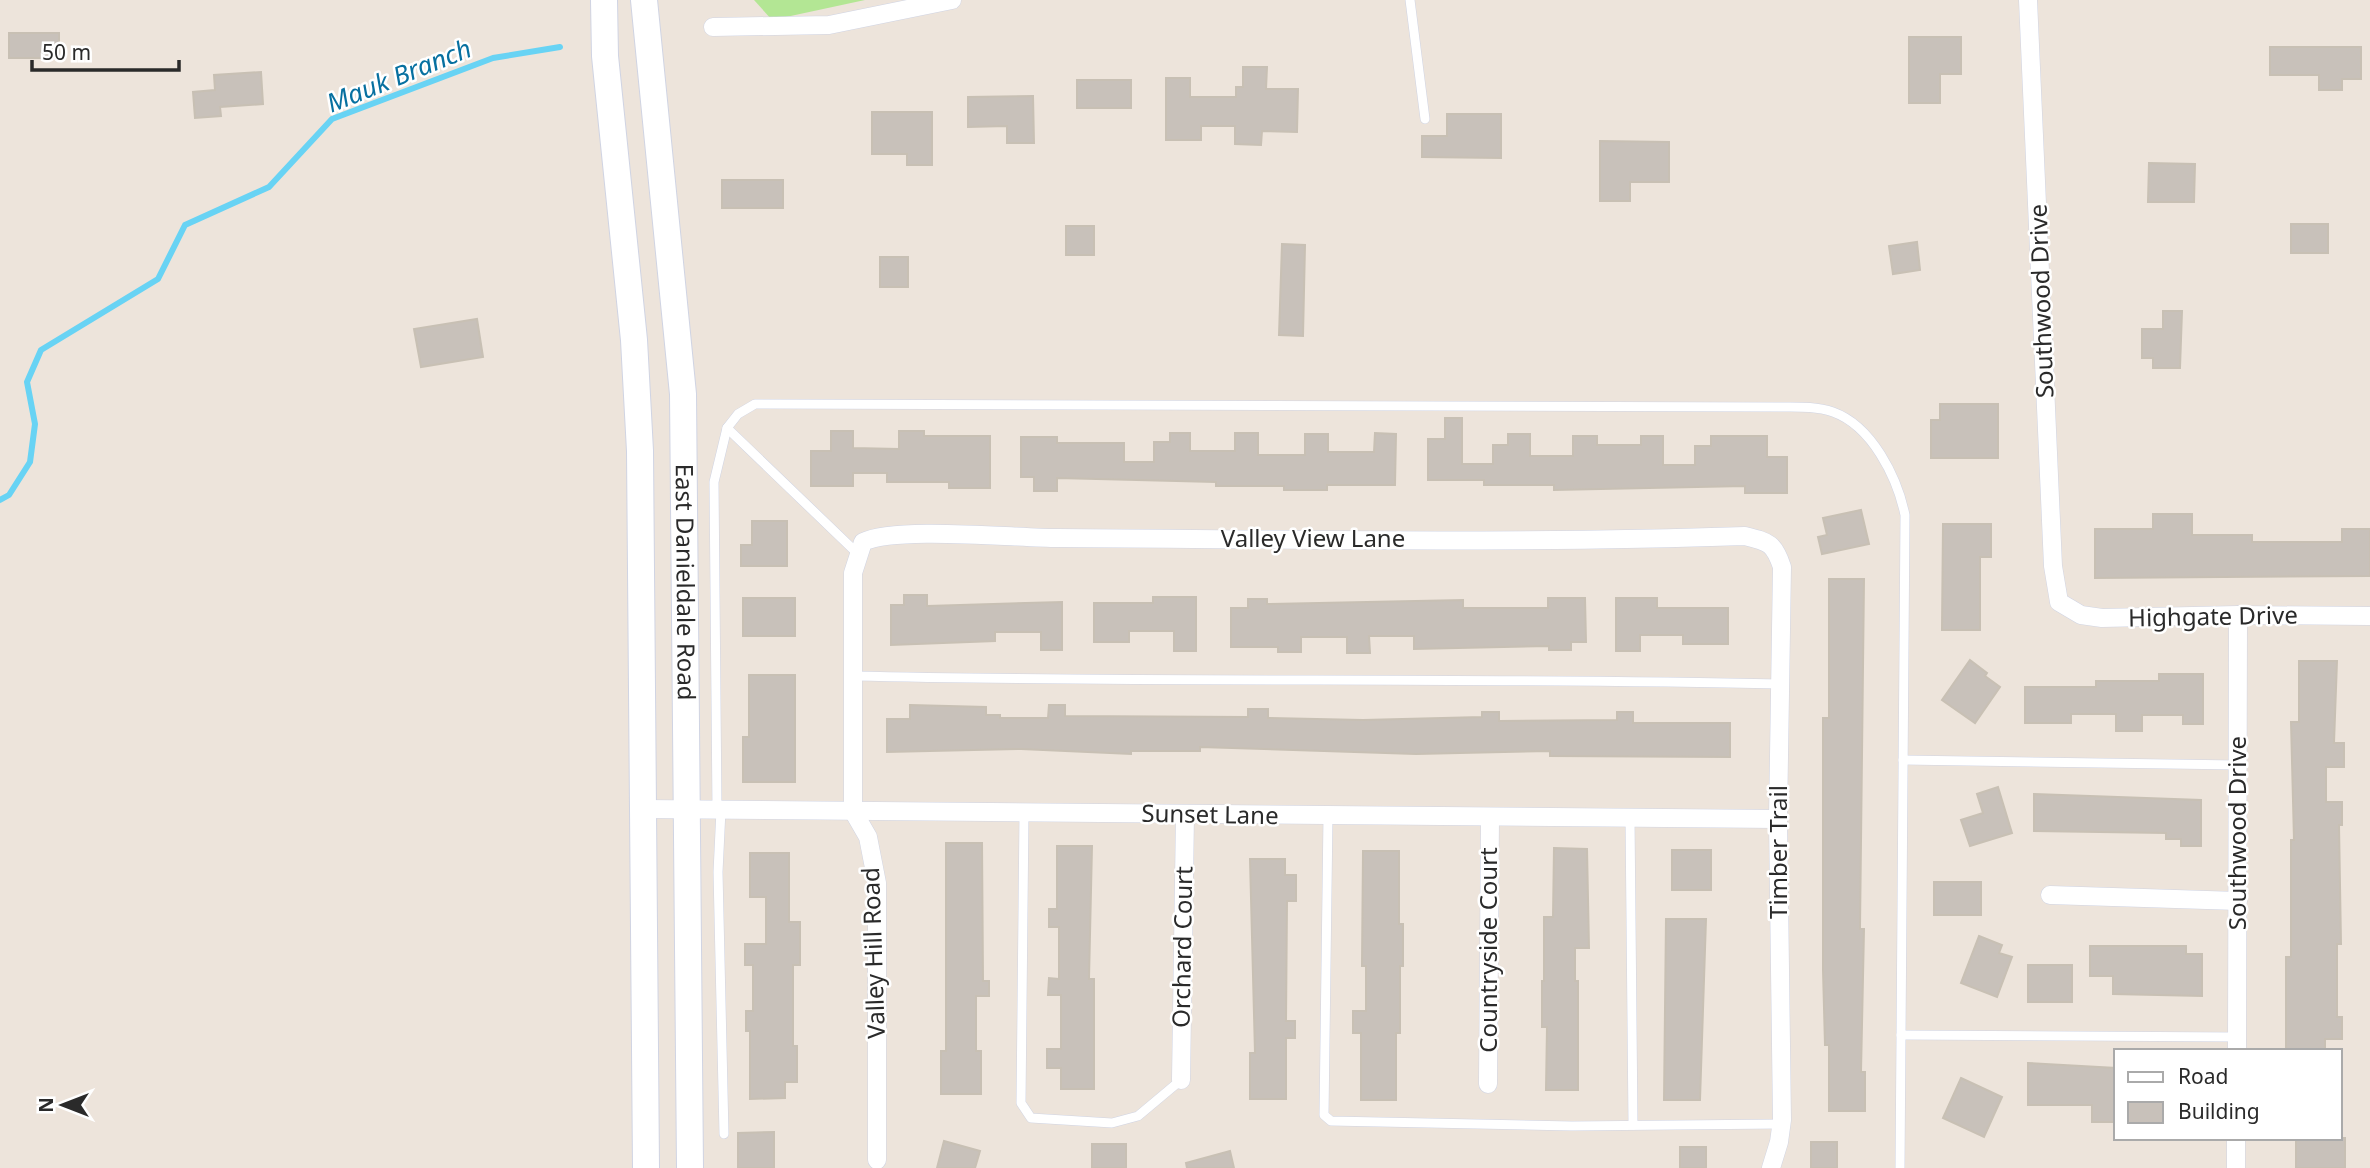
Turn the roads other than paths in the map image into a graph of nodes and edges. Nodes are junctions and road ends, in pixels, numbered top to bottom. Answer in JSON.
{"nodes":[{"id":1,"x":604,"y":0,"type":"edge"},
{"id":2,"x":644,"y":0,"type":"edge"},
{"id":3,"x":953,"y":0,"type":"edge"},
{"id":4,"x":1410,"y":0,"type":"edge"},
{"id":5,"x":2028,"y":0,"type":"edge"},
{"id":6,"x":713,"y":27,"type":"dead end"},
{"id":7,"x":1425,"y":119,"type":"dead end"},
{"id":8,"x":727,"y":428,"type":"junction"},
{"id":9,"x":641,"y":513,"type":"junction"},
{"id":10,"x":684,"y":514,"type":"junction"},
{"id":11,"x":1764,"y":541,"type":"joint"},
{"id":12,"x":860,"y":548,"type":"junction"},
{"id":13,"x":2059,"y":602,"type":"joint"},
{"id":14,"x":2238,"y":615,"type":"junction"},
{"id":15,"x":2370,"y":616,"type":"edge"},
{"id":16,"x":853,"y":676,"type":"junction"},
{"id":17,"x":1780,"y":684,"type":"junction"},
{"id":18,"x":1903,"y":760,"type":"junction"},
{"id":19,"x":2238,"y":765,"type":"junction"},
{"id":20,"x":643,"y":809,"type":"junction"},
{"id":21,"x":687,"y":810,"type":"junction"},
{"id":22,"x":719,"y":810,"type":"junction"},
{"id":23,"x":853,"y":811,"type":"junction"},
{"id":24,"x":1024,"y":813,"type":"junction"},
{"id":25,"x":1185,"y":815,"type":"junction"},
{"id":26,"x":1328,"y":816,"type":"junction"},
{"id":27,"x":1490,"y":817,"type":"junction"},
{"id":28,"x":1630,"y":818,"type":"junction"},
{"id":29,"x":1777,"y":819,"type":"junction"},
{"id":30,"x":2050,"y":895,"type":"dead end"},
{"id":31,"x":2238,"y":901,"type":"junction"},
{"id":32,"x":1901,"y":1035,"type":"junction"},
{"id":33,"x":2237,"y":1044,"type":"edge"},
{"id":34,"x":1181,"y":1080,"type":"joint"},
{"id":35,"x":1488,"y":1084,"type":"dead end"},
{"id":36,"x":1782,"y":1124,"type":"junction"},
{"id":37,"x":1633,"y":1125,"type":"junction"},
{"id":38,"x":724,"y":1134,"type":"dead end"},
{"id":39,"x":2236,"y":1140,"type":"edge"},
{"id":40,"x":877,"y":1160,"type":"dead end"},
{"id":41,"x":646,"y":1168,"type":"edge"},
{"id":42,"x":690,"y":1168,"type":"edge"},
{"id":43,"x":1771,"y":1168,"type":"edge"},
{"id":44,"x":1900,"y":1168,"type":"edge"},
{"id":45,"x":2235,"y":1168,"type":"edge"}],
"edges":[{"from":1,"to":9,"type":"main road","name":"East Danieldale Road"},
{"from":2,"to":10,"type":"main road","name":"East Danieldale Road"},
{"from":3,"to":6,"type":"street"},
{"from":4,"to":7,"type":"lane"},
{"from":5,"to":13,"type":"street","name":"Southwood Drive"},
{"from":8,"to":12,"type":"lane"},
{"from":8,"to":18,"type":"lane"},
{"from":8,"to":22,"type":"lane"},
{"from":9,"to":10,"type":"main road"},
{"from":9,"to":20,"type":"main road","name":"East Danieldale Road"},
{"from":10,"to":21,"type":"main road","name":"East Danieldale Road"},
{"from":11,"to":12,"type":"street","name":"Valley View Lane"},
{"from":11,"to":17,"type":"street","name":"Timber Trail"},
{"from":12,"to":16,"type":"street","name":"Valley Hill Road"},
{"from":13,"to":14,"type":"street","name":"Highgate Drive"},
{"from":14,"to":15,"type":"street","name":"Highgate Drive"},
{"from":14,"to":19,"type":"street","name":"Southwood Drive"},
{"from":16,"to":17,"type":"lane"},
{"from":16,"to":23,"type":"street","name":"Valley Hill Road"},
{"from":17,"to":29,"type":"street","name":"Timber Trail"},
{"from":18,"to":19,"type":"lane"},
{"from":18,"to":32,"type":"lane"},
{"from":19,"to":31,"type":"street","name":"Southwood Drive"},
{"from":20,"to":21,"type":"street","name":"Sunset Lane"},
{"from":20,"to":41,"type":"main road","name":"East Danieldale Road"},
{"from":21,"to":22,"type":"street","name":"Sunset Lane"},
{"from":21,"to":42,"type":"main road","name":"East Danieldale Road"},
{"from":22,"to":23,"type":"street","name":"Sunset Lane"},
{"from":22,"to":38,"type":"lane"},
{"from":23,"to":24,"type":"street","name":"Sunset Lane"},
{"from":23,"to":40,"type":"street","name":"Valley Hill Road"},
{"from":24,"to":25,"type":"street","name":"Sunset Lane"},
{"from":24,"to":34,"type":"lane"},
{"from":25,"to":26,"type":"street","name":"Sunset Lane"},
{"from":25,"to":34,"type":"street","name":"Orchard Court"},
{"from":26,"to":27,"type":"street","name":"Sunset Lane"},
{"from":26,"to":37,"type":"lane"},
{"from":27,"to":28,"type":"street","name":"Sunset Lane"},
{"from":27,"to":35,"type":"street","name":"Countryside Court"},
{"from":28,"to":29,"type":"street","name":"Sunset Lane"},
{"from":28,"to":37,"type":"lane"},
{"from":29,"to":36,"type":"street","name":"Timber Trail"},
{"from":30,"to":31,"type":"street"},
{"from":31,"to":33,"type":"street","name":"Southwood Drive"},
{"from":32,"to":33,"type":"lane"},
{"from":32,"to":44,"type":"lane"},
{"from":36,"to":37,"type":"lane"},
{"from":36,"to":43,"type":"street","name":"Timber Trail"},
{"from":39,"to":45,"type":"street"}]}
